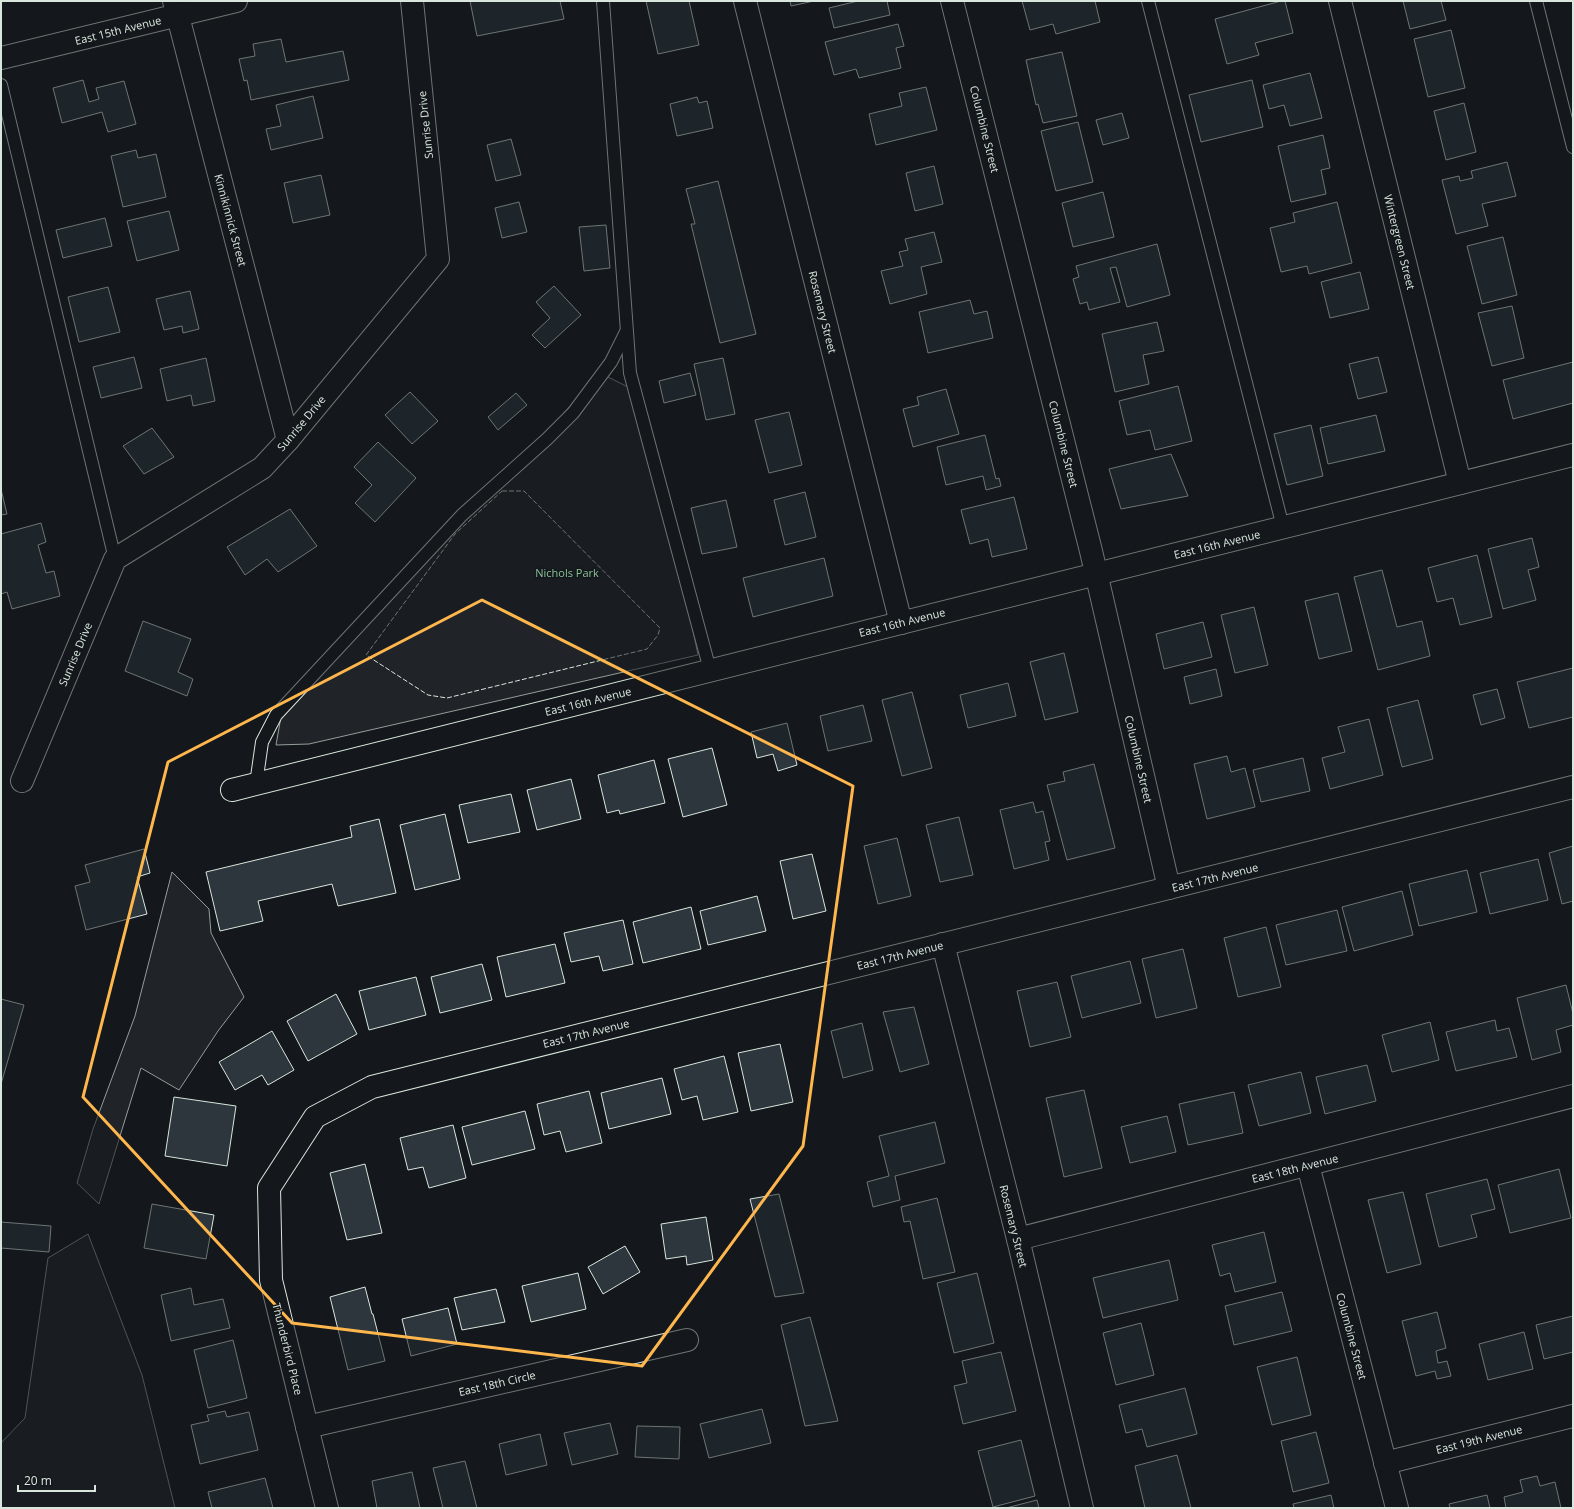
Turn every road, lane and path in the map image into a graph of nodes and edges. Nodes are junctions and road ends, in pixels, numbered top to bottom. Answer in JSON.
{"nodes":[{"id":1,"x":236,"y":1,"type":"edge"},
{"id":2,"x":412,"y":1,"type":"edge"},
{"id":3,"x":603,"y":1,"type":"edge"},
{"id":4,"x":745,"y":1,"type":"edge"},
{"id":5,"x":952,"y":1,"type":"edge"},
{"id":6,"x":1148,"y":1,"type":"edge"},
{"id":7,"x":1340,"y":1,"type":"edge"},
{"id":8,"x":1536,"y":1,"type":"edge"},
{"id":9,"x":176,"y":8,"type":"edge"},
{"id":10,"x":1,"y":58,"type":"edge"},
{"id":11,"x":1,"y":85,"type":"edge"},
{"id":12,"x":1573,"y":146,"type":"edge"},
{"id":13,"x":627,"y":331,"type":"junction"},
{"id":14,"x":288,"y":440,"type":"junction"},
{"id":15,"x":1573,"y":455,"type":"edge"},
{"id":16,"x":1460,"y":483,"type":"junction"},
{"id":17,"x":1283,"y":527,"type":"junction"},
{"id":18,"x":115,"y":559,"type":"junction"},
{"id":19,"x":1096,"y":574,"type":"junction"},
{"id":20,"x":901,"y":623,"type":"junction"},
{"id":21,"x":710,"y":670,"type":"junction"},
{"id":22,"x":22,"y":780,"type":"dead end"},
{"id":23,"x":256,"y":784,"type":"junction"},
{"id":24,"x":1573,"y":787,"type":"edge"},
{"id":25,"x":232,"y":790,"type":"dead end"},
{"id":26,"x":1169,"y":888,"type":"junction"},
{"id":27,"x":943,"y":944,"type":"junction"},
{"id":28,"x":1573,"y":1096,"type":"edge"},
{"id":29,"x":1308,"y":1165,"type":"junction"},
{"id":30,"x":269,"y":1188,"type":"joint"},
{"id":31,"x":1018,"y":1239,"type":"junction"},
{"id":32,"x":687,"y":1340,"type":"dead end"},
{"id":33,"x":1573,"y":1416,"type":"edge"},
{"id":34,"x":307,"y":1426,"type":"junction"},
{"id":35,"x":1385,"y":1463,"type":"junction"},
{"id":36,"x":327,"y":1508,"type":"edge"},
{"id":37,"x":1082,"y":1508,"type":"edge"},
{"id":38,"x":1397,"y":1508,"type":"edge"}],
"edges":[{"from":1,"to":9,"type":"street","name":"East 15th Avenue"},
{"from":2,"to":14,"type":"street","name":"Sunrise Drive"},
{"from":3,"to":13,"type":"lane"},
{"from":4,"to":20,"type":"street","name":"Rosemary Street"},
{"from":5,"to":19,"type":"street","name":"Columbine Street"},
{"from":6,"to":17,"type":"lane"},
{"from":7,"to":16,"type":"street","name":"Wintergreen Street"},
{"from":8,"to":12,"type":"lane"},
{"from":9,"to":10,"type":"street","name":"East 15th Avenue"},
{"from":9,"to":14,"type":"street","name":"Kinnikinnick Street"},
{"from":11,"to":18,"type":"lane"},
{"from":13,"to":21,"type":"lane"},
{"from":13,"to":23,"type":"lane"},
{"from":14,"to":18,"type":"street","name":"Sunrise Drive"},
{"from":15,"to":16,"type":"street","name":"East 16th Avenue"},
{"from":16,"to":17,"type":"street","name":"East 16th Avenue"},
{"from":17,"to":19,"type":"street","name":"East 16th Avenue"},
{"from":18,"to":22,"type":"street","name":"Sunrise Drive"},
{"from":19,"to":20,"type":"street","name":"East 16th Avenue"},
{"from":19,"to":26,"type":"street","name":"Columbine Street"},
{"from":20,"to":21,"type":"street","name":"East 16th Avenue"},
{"from":21,"to":23,"type":"street","name":"East 16th Avenue"},
{"from":23,"to":25,"type":"street","name":"East 16th Avenue"},
{"from":24,"to":26,"type":"street","name":"East 17th Avenue"},
{"from":26,"to":27,"type":"street","name":"East 17th Avenue"},
{"from":27,"to":30,"type":"street","name":"East 17th Avenue"},
{"from":27,"to":31,"type":"street","name":"Rosemary Street"},
{"from":28,"to":29,"type":"street","name":"East 18th Avenue"},
{"from":29,"to":31,"type":"street","name":"East 18th Avenue"},
{"from":29,"to":35,"type":"street","name":"Columbine Street"},
{"from":30,"to":34,"type":"street","name":"Thunderbird Place"},
{"from":31,"to":37,"type":"street","name":"Rosemary Street"},
{"from":32,"to":34,"type":"street","name":"East 18th Circle"},
{"from":33,"to":35,"type":"street","name":"East 19th Avenue"},
{"from":34,"to":36,"type":"street","name":"Thunderbird Place"},
{"from":35,"to":38,"type":"street","name":"Columbine Street"}]}
